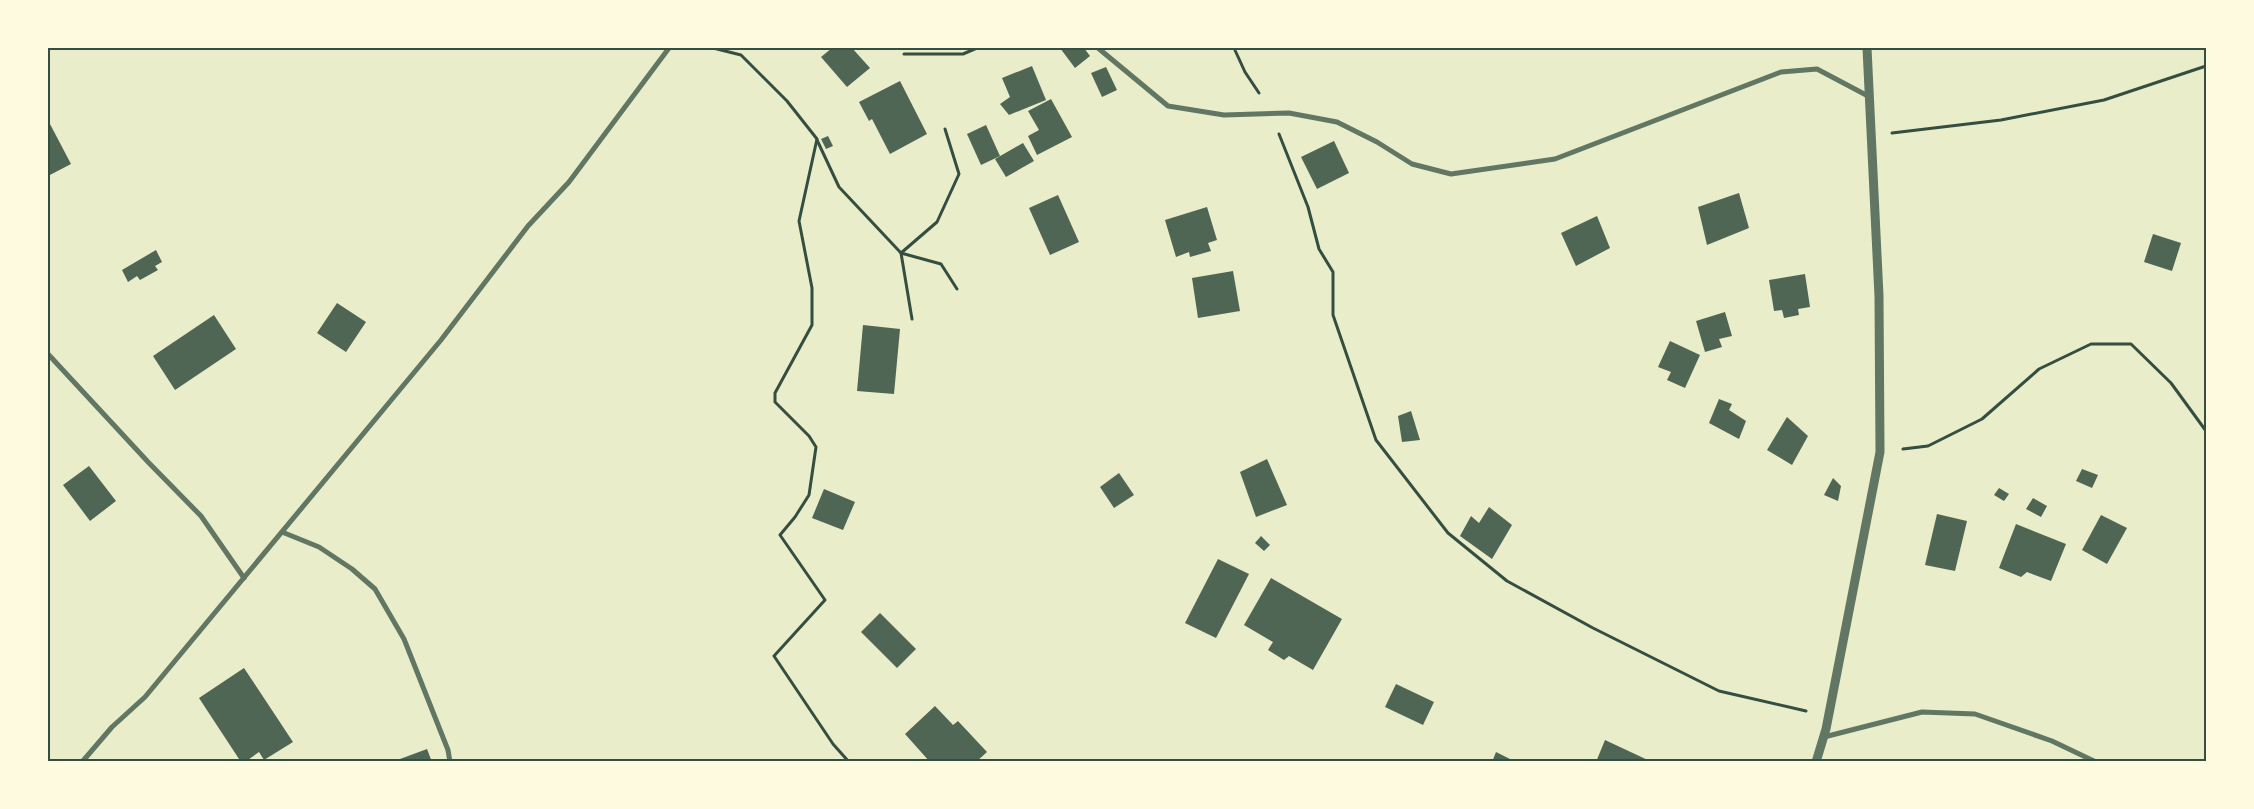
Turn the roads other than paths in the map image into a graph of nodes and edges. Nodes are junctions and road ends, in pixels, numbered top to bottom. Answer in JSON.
{"nodes":[{"id":1,"x":669,"y":48,"type":"edge"},
{"id":2,"x":1098,"y":48,"type":"edge"},
{"id":3,"x":1867,"y":48,"type":"edge"},
{"id":4,"x":1868,"y":96,"type":"junction"},
{"id":5,"x":48,"y":354,"type":"edge"},
{"id":6,"x":282,"y":532,"type":"junction"},
{"id":7,"x":244,"y":578,"type":"junction"},
{"id":8,"x":1824,"y":738,"type":"junction"},
{"id":9,"x":82,"y":762,"type":"edge"},
{"id":10,"x":450,"y":762,"type":"edge"},
{"id":11,"x":1816,"y":762,"type":"edge"},
{"id":12,"x":2096,"y":762,"type":"edge"}],
"edges":[{"from":1,"to":6,"type":"street"},
{"from":2,"to":4,"type":"street"},
{"from":3,"to":4,"type":"street"},
{"from":4,"to":8,"type":"street"},
{"from":5,"to":7,"type":"street"},
{"from":6,"to":7,"type":"street"},
{"from":6,"to":10,"type":"street"},
{"from":7,"to":9,"type":"street"},
{"from":8,"to":11,"type":"street"},
{"from":8,"to":12,"type":"street"}]}
